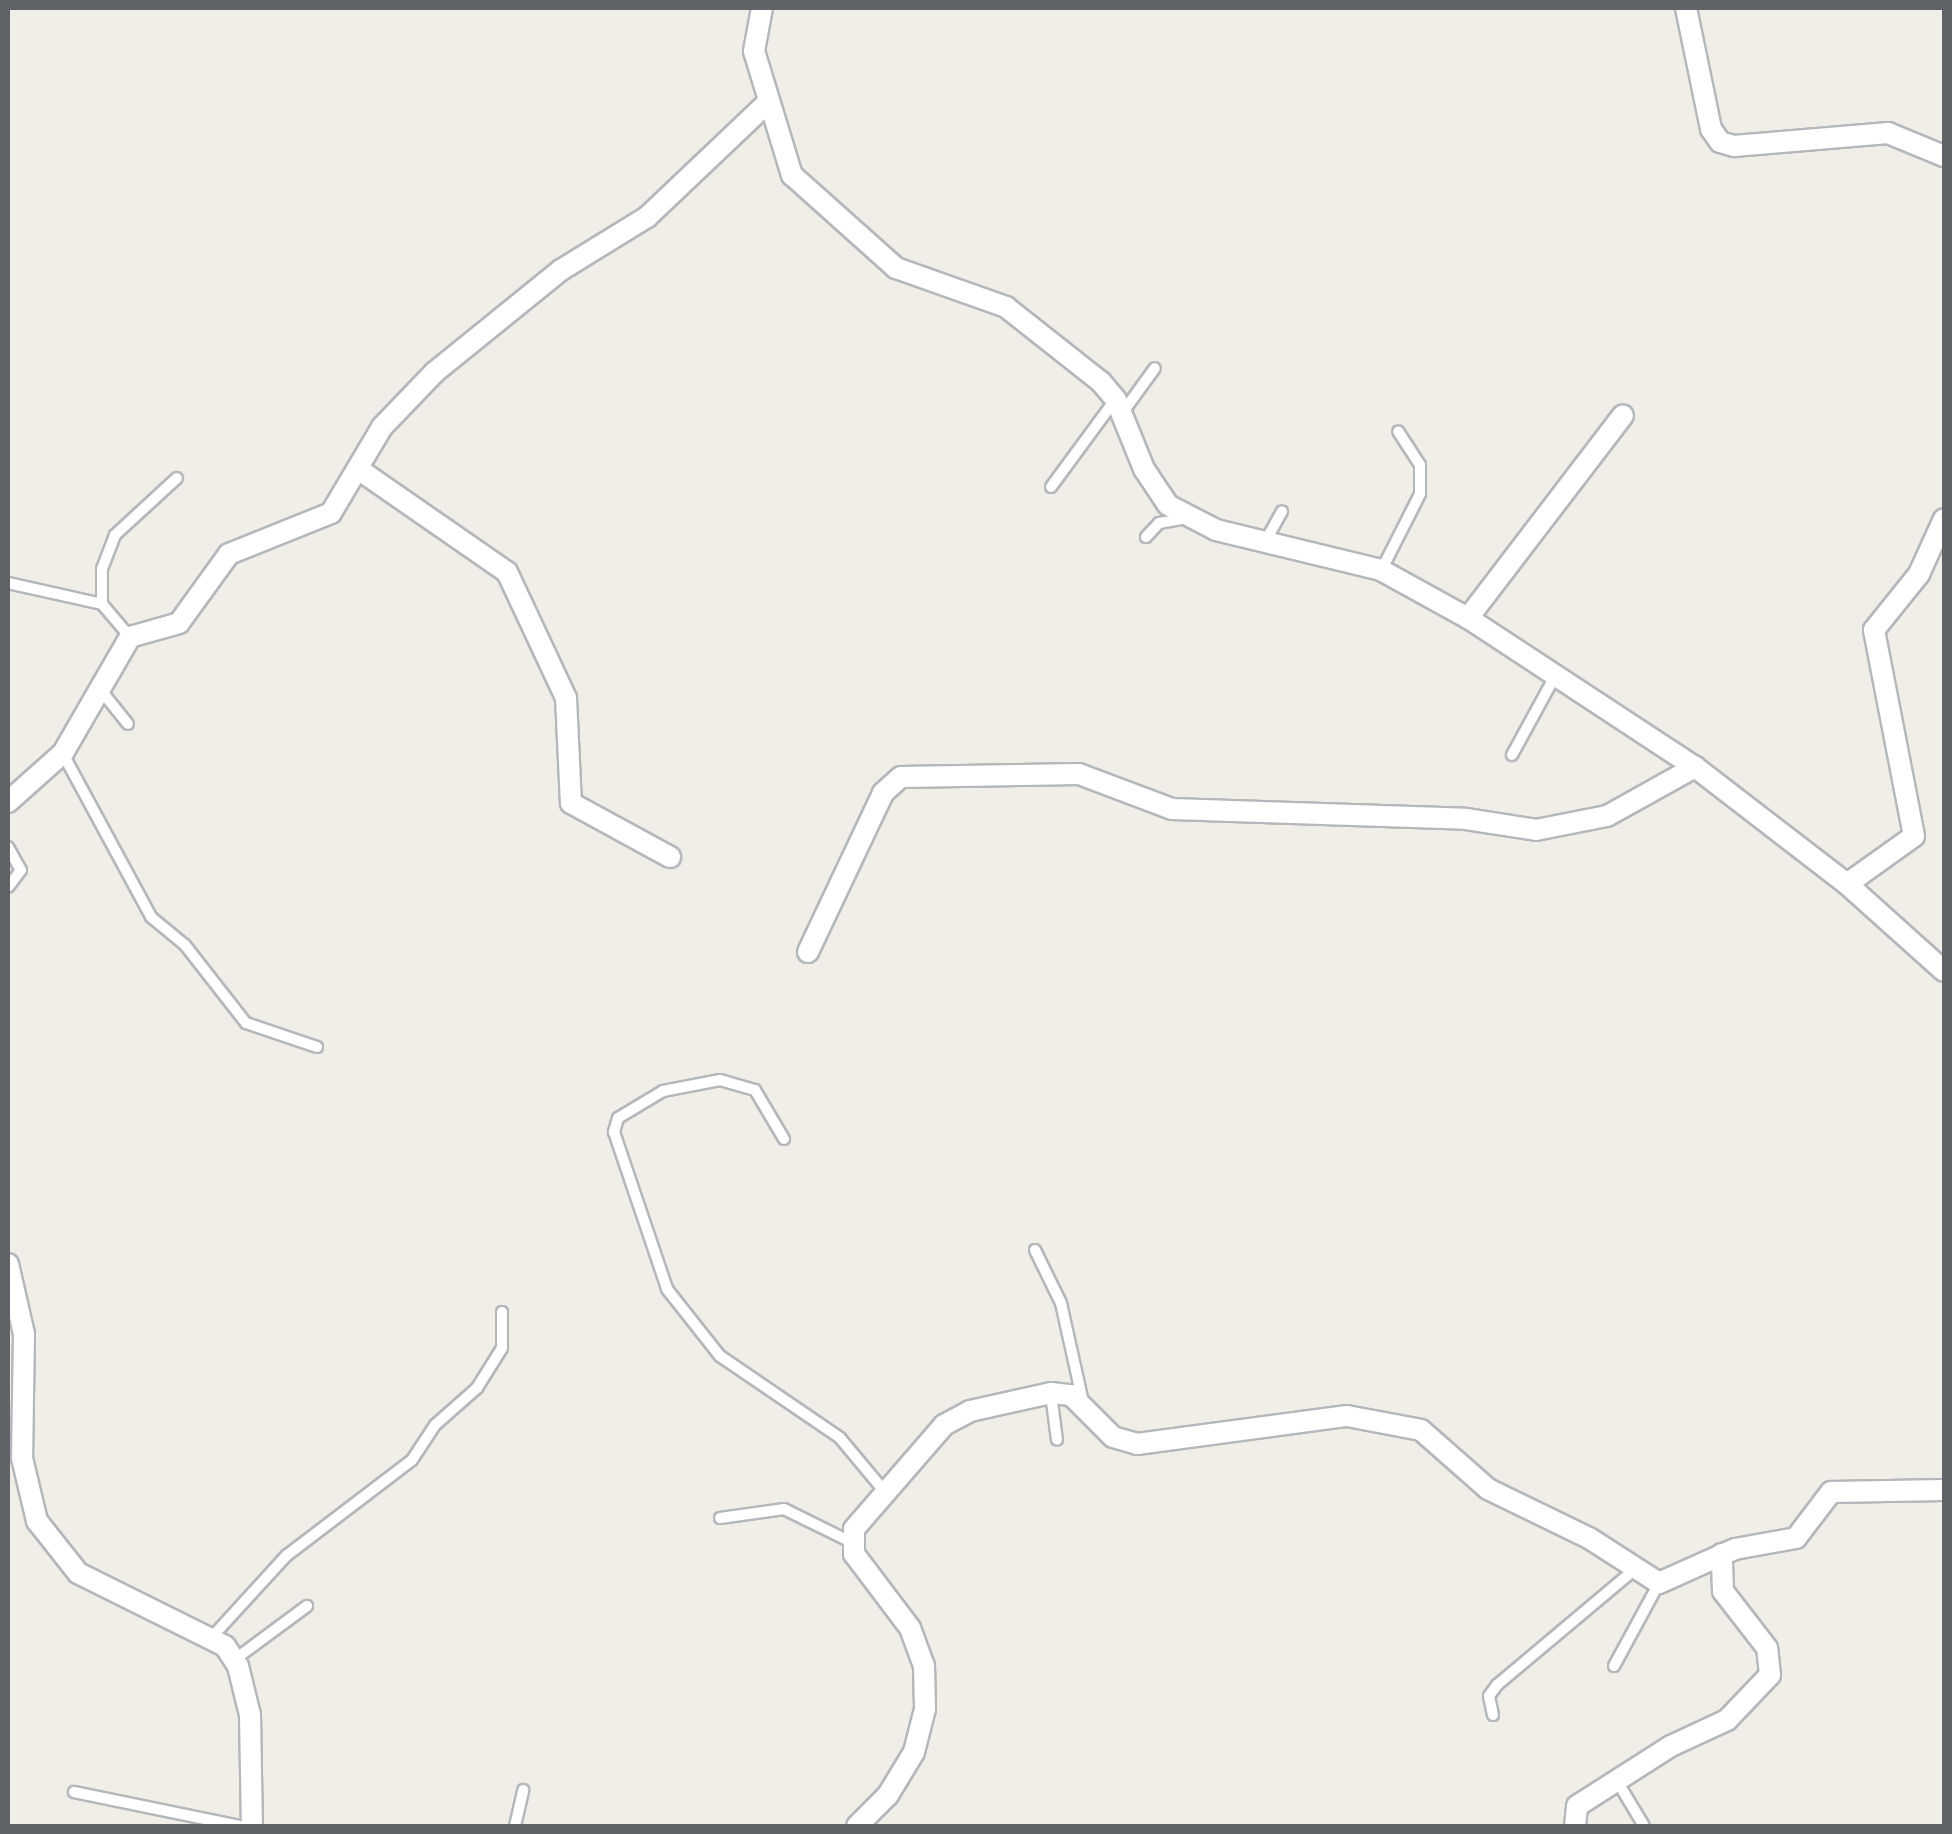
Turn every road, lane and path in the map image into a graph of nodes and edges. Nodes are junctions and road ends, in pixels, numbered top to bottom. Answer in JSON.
{"nodes":[{"id":1,"x":762,"y":8,"type":"edge"},
{"id":2,"x":1686,"y":8,"type":"edge"},
{"id":3,"x":765,"y":105,"type":"junction"},
{"id":4,"x":1944,"y":156,"type":"edge"},
{"id":5,"x":1155,"y":368,"type":"dead end"},
{"id":6,"x":1119,"y":406,"type":"junction"},
{"id":7,"x":1623,"y":415,"type":"dead end"},
{"id":8,"x":1398,"y":432,"type":"dead end"},
{"id":9,"x":358,"y":468,"type":"junction"},
{"id":10,"x":177,"y":478,"type":"dead end"},
{"id":11,"x":1051,"y":486,"type":"dead end"},
{"id":12,"x":1282,"y":511,"type":"dead end"},
{"id":13,"x":1188,"y":518,"type":"junction"},
{"id":14,"x":1944,"y":520,"type":"edge"},
{"id":15,"x":1146,"y":537,"type":"dead end"},
{"id":16,"x":1265,"y":543,"type":"junction"},
{"id":17,"x":1381,"y":570,"type":"junction"},
{"id":18,"x":8,"y":584,"type":"edge"},
{"id":19,"x":102,"y":604,"type":"junction"},
{"id":20,"x":1468,"y":618,"type":"junction"},
{"id":21,"x":130,"y":638,"type":"junction"},
{"id":22,"x":1555,"y":675,"type":"junction"},
{"id":23,"x":98,"y":688,"type":"junction"},
{"id":24,"x":128,"y":724,"type":"dead end"},
{"id":25,"x":62,"y":753,"type":"junction"},
{"id":26,"x":1512,"y":755,"type":"dead end"},
{"id":27,"x":1695,"y":767,"type":"junction"},
{"id":28,"x":8,"y":802,"type":"edge"},
{"id":29,"x":8,"y":847,"type":"edge"},
{"id":30,"x":670,"y":857,"type":"dead end"},
{"id":31,"x":1848,"y":884,"type":"junction"},
{"id":32,"x":8,"y":887,"type":"edge"},
{"id":33,"x":808,"y":952,"type":"dead end"},
{"id":34,"x":1944,"y":972,"type":"edge"},
{"id":35,"x":317,"y":1048,"type":"dead end"},
{"id":36,"x":784,"y":1139,"type":"dead end"},
{"id":37,"x":1035,"y":1250,"type":"dead end"},
{"id":38,"x":8,"y":1264,"type":"edge"},
{"id":39,"x":502,"y":1312,"type":"dead end"},
{"id":40,"x":1051,"y":1393,"type":"junction"},
{"id":41,"x":1083,"y":1402,"type":"junction"},
{"id":42,"x":1057,"y":1440,"type":"dead end"},
{"id":43,"x":1944,"y":1490,"type":"edge"},
{"id":44,"x":886,"y":1492,"type":"junction"},
{"id":45,"x":720,"y":1518,"type":"dead end"},
{"id":46,"x":851,"y":1542,"type":"junction"},
{"id":47,"x":1722,"y":1554,"type":"junction"},
{"id":48,"x":1634,"y":1570,"type":"junction"},
{"id":49,"x":1659,"y":1583,"type":"junction"},
{"id":50,"x":307,"y":1606,"type":"dead end"},
{"id":51,"x":212,"y":1636,"type":"junction"},
{"id":52,"x":234,"y":1660,"type":"junction"},
{"id":53,"x":1614,"y":1666,"type":"dead end"},
{"id":54,"x":1493,"y":1714,"type":"dead end"},
{"id":55,"x":1617,"y":1780,"type":"junction"},
{"id":56,"x":523,"y":1790,"type":"dead end"},
{"id":57,"x":74,"y":1792,"type":"dead end"},
{"id":58,"x":240,"y":1826,"type":"edge"},
{"id":59,"x":252,"y":1826,"type":"edge"},
{"id":60,"x":515,"y":1826,"type":"edge"},
{"id":61,"x":857,"y":1826,"type":"edge"},
{"id":62,"x":1576,"y":1826,"type":"edge"},
{"id":63,"x":1644,"y":1826,"type":"edge"}],
"edges":[{"from":1,"to":3,"type":"street"},
{"from":2,"to":4,"type":"street"},
{"from":3,"to":6,"type":"street"},
{"from":3,"to":9,"type":"street"},
{"from":5,"to":6,"type":"lane"},
{"from":6,"to":11,"type":"lane"},
{"from":6,"to":13,"type":"street"},
{"from":7,"to":20,"type":"street"},
{"from":8,"to":17,"type":"lane"},
{"from":9,"to":21,"type":"street"},
{"from":9,"to":30,"type":"street"},
{"from":10,"to":19,"type":"lane"},
{"from":12,"to":16,"type":"lane"},
{"from":13,"to":15,"type":"lane"},
{"from":13,"to":16,"type":"street"},
{"from":14,"to":31,"type":"street"},
{"from":16,"to":17,"type":"street"},
{"from":17,"to":20,"type":"street"},
{"from":18,"to":19,"type":"lane"},
{"from":19,"to":21,"type":"lane"},
{"from":20,"to":22,"type":"street"},
{"from":21,"to":23,"type":"street"},
{"from":22,"to":26,"type":"lane"},
{"from":22,"to":27,"type":"street"},
{"from":23,"to":24,"type":"lane"},
{"from":23,"to":25,"type":"street"},
{"from":25,"to":28,"type":"street"},
{"from":25,"to":35,"type":"lane"},
{"from":27,"to":31,"type":"street"},
{"from":27,"to":33,"type":"street"},
{"from":29,"to":32,"type":"lane"},
{"from":31,"to":34,"type":"street"},
{"from":36,"to":44,"type":"lane"},
{"from":37,"to":41,"type":"lane"},
{"from":38,"to":51,"type":"street"},
{"from":39,"to":51,"type":"lane"},
{"from":40,"to":41,"type":"street"},
{"from":40,"to":42,"type":"lane"},
{"from":40,"to":44,"type":"street"},
{"from":41,"to":48,"type":"street"},
{"from":43,"to":47,"type":"street"},
{"from":44,"to":46,"type":"street"},
{"from":45,"to":46,"type":"lane"},
{"from":46,"to":61,"type":"street"},
{"from":47,"to":49,"type":"street"},
{"from":47,"to":55,"type":"street"},
{"from":48,"to":49,"type":"street"},
{"from":48,"to":54,"type":"lane"},
{"from":49,"to":53,"type":"lane"},
{"from":50,"to":52,"type":"lane"},
{"from":51,"to":52,"type":"street"},
{"from":52,"to":59,"type":"street"},
{"from":55,"to":62,"type":"street"},
{"from":55,"to":63,"type":"lane"},
{"from":56,"to":60,"type":"lane"},
{"from":57,"to":58,"type":"lane"}]}
